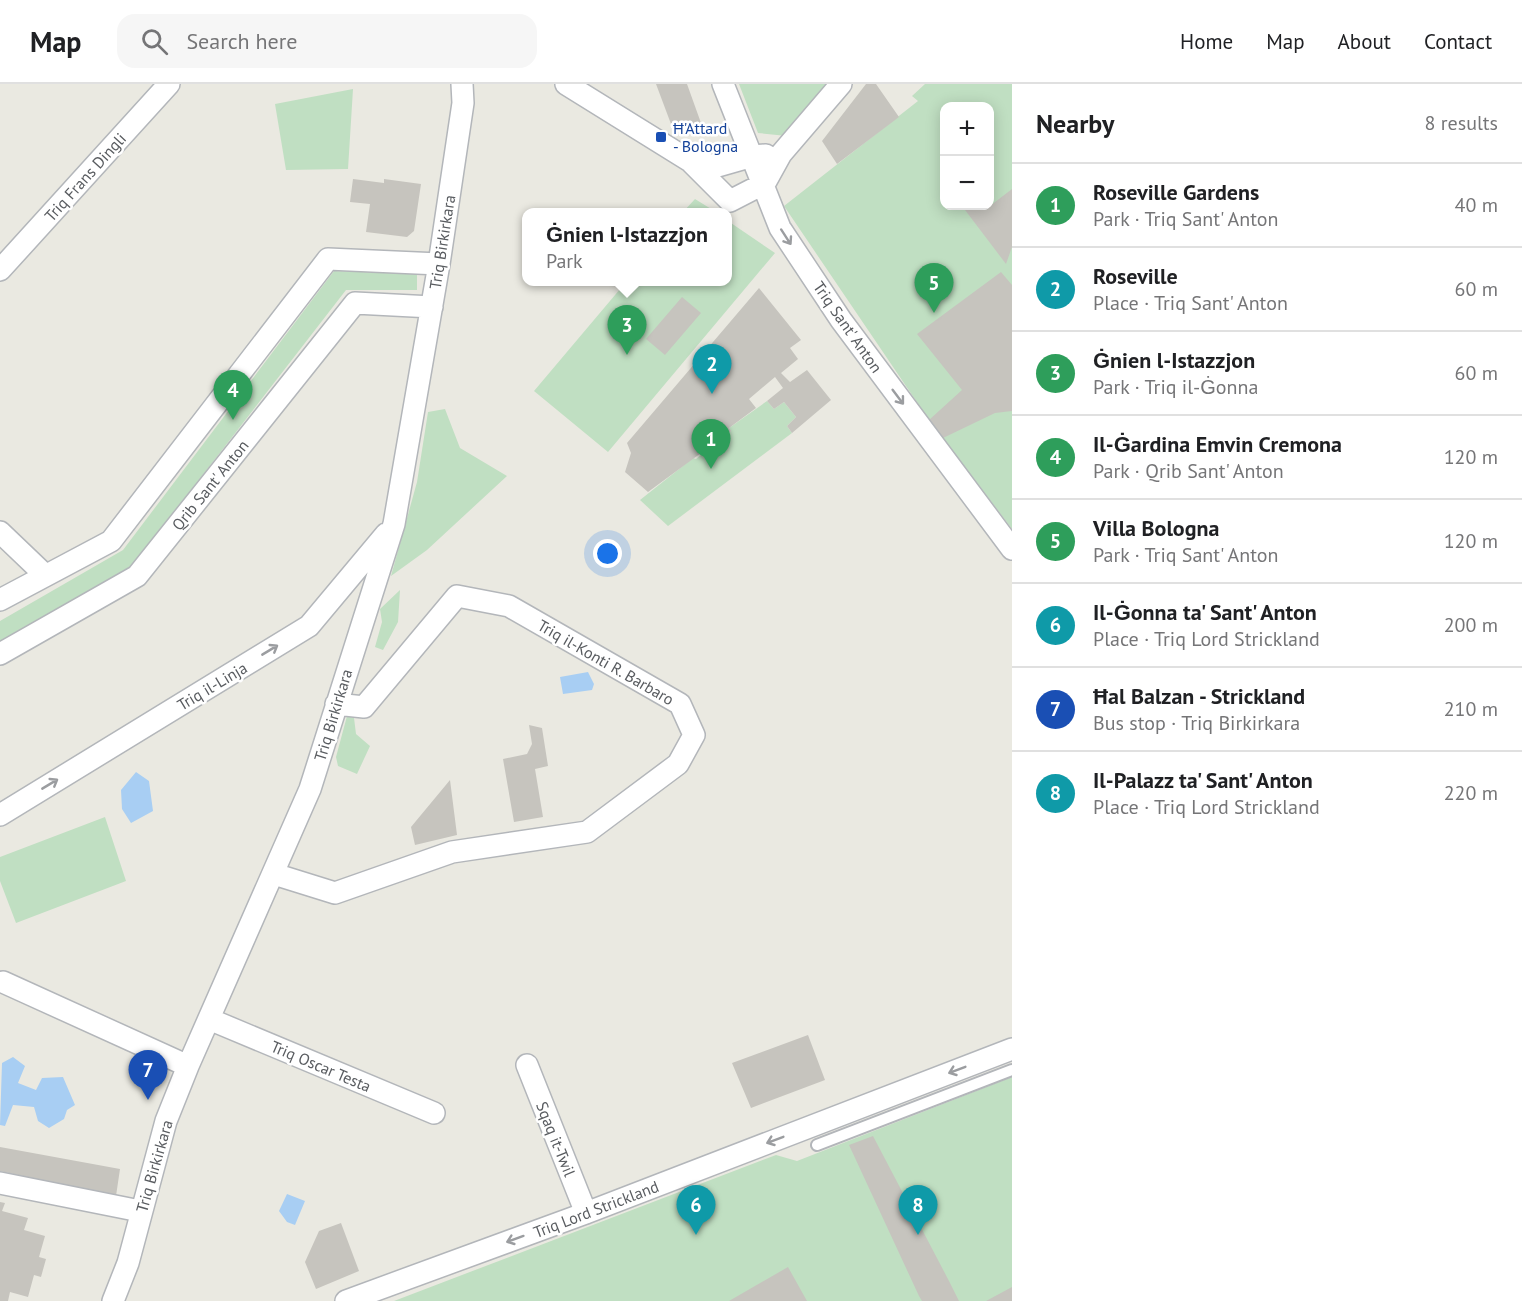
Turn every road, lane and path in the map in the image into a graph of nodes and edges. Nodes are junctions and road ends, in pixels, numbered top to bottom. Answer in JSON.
{"nodes":[{"id":1,"x":169,"y":84,"type":"edge"},
{"id":2,"x":566,"y":84,"type":"edge"},
{"id":3,"x":723,"y":84,"type":"edge"},
{"id":4,"x":840,"y":84,"type":"edge"},
{"id":5,"x":466,"y":90,"type":"edge"},
{"id":6,"x":781,"y":154,"type":"junction"},
{"id":7,"x":753,"y":156,"type":"junction"},
{"id":8,"x":690,"y":161,"type":"junction"},
{"id":9,"x":765,"y":183,"type":"junction"},
{"id":10,"x":439,"y":264,"type":"junction"},
{"id":11,"x":0,"y":270,"type":"edge"},
{"id":12,"x":432,"y":307,"type":"junction"},
{"id":13,"x":394,"y":524,"type":"junction"},
{"id":14,"x":0,"y":532,"type":"edge"},
{"id":15,"x":1012,"y":549,"type":"edge"},
{"id":16,"x":45,"y":575,"type":"junction"},
{"id":17,"x":0,"y":600,"type":"edge"},
{"id":18,"x":0,"y":654,"type":"edge"},
{"id":19,"x":336,"y":704,"type":"junction"},
{"id":20,"x":0,"y":815,"type":"edge"},
{"id":21,"x":274,"y":874,"type":"junction"},
{"id":22,"x":3,"y":982,"type":"dead end"},
{"id":23,"x":208,"y":1018,"type":"junction"},
{"id":24,"x":1012,"y":1049,"type":"edge"},
{"id":25,"x":527,"y":1065,"type":"dead end"},
{"id":26,"x":188,"y":1066,"type":"junction"},
{"id":27,"x":1012,"y":1070,"type":"edge"},
{"id":28,"x":434,"y":1113,"type":"dead end"},
{"id":29,"x":817,"y":1145,"type":"dead end"},
{"id":30,"x":0,"y":1183,"type":"edge"},
{"id":31,"x":140,"y":1211,"type":"junction"},
{"id":32,"x":586,"y":1213,"type":"junction"},
{"id":33,"x":113,"y":1301,"type":"edge"},
{"id":34,"x":346,"y":1301,"type":"edge"}],
"edges":[{"from":1,"to":11,"type":"street","name":"Triq Frans Dingli"},
{"from":2,"to":8,"type":"street"},
{"from":3,"to":7,"type":"street","name":"Triq Sant' Anton"},
{"from":4,"to":6,"type":"street"},
{"from":5,"to":10,"type":"street","name":"Triq Birkirkara"},
{"from":6,"to":7,"type":"street"},
{"from":6,"to":9,"type":"street"},
{"from":7,"to":8,"type":"street"},
{"from":7,"to":9,"type":"street","name":"Triq Sant' Anton"},
{"from":8,"to":9,"type":"street"},
{"from":9,"to":15,"type":"street","name":"Triq Sant' Anton","one_way":true},
{"from":10,"to":12,"type":"street","name":"Triq Birkirkara"},
{"from":10,"to":16,"type":"street"},
{"from":12,"to":13,"type":"street","name":"Triq Birkirkara"},
{"from":12,"to":18,"type":"street","name":"Qrib Sant' Anton"},
{"from":13,"to":19,"type":"street","name":"Triq Birkirkara"},
{"from":20,"to":13,"type":"street","name":"Triq il-Linja","one_way":true},
{"from":14,"to":16,"type":"street"},
{"from":16,"to":17,"type":"street"},
{"from":19,"to":21,"type":"street","name":"Triq Birkirkara"},
{"from":19,"to":21,"type":"street","name":"Triq il-Konti R. Barbaro"},
{"from":21,"to":23,"type":"street","name":"Triq Birkirkara"},
{"from":22,"to":26,"type":"street"},
{"from":23,"to":26,"type":"street","name":"Triq Birkirkara"},
{"from":23,"to":28,"type":"street","name":"Triq Oscar Testa"},
{"from":24,"to":32,"type":"street","name":"Triq Lord Strickland","one_way":true},
{"from":25,"to":32,"type":"street","name":"Sqaq it-Twil"},
{"from":26,"to":31,"type":"street","name":"Triq Birkirkara"},
{"from":27,"to":29,"type":"lane"},
{"from":30,"to":31,"type":"street"},
{"from":31,"to":33,"type":"street","name":"Triq Birkirkara"},
{"from":32,"to":34,"type":"street","name":"Triq Lord Strickland","one_way":true}]}
